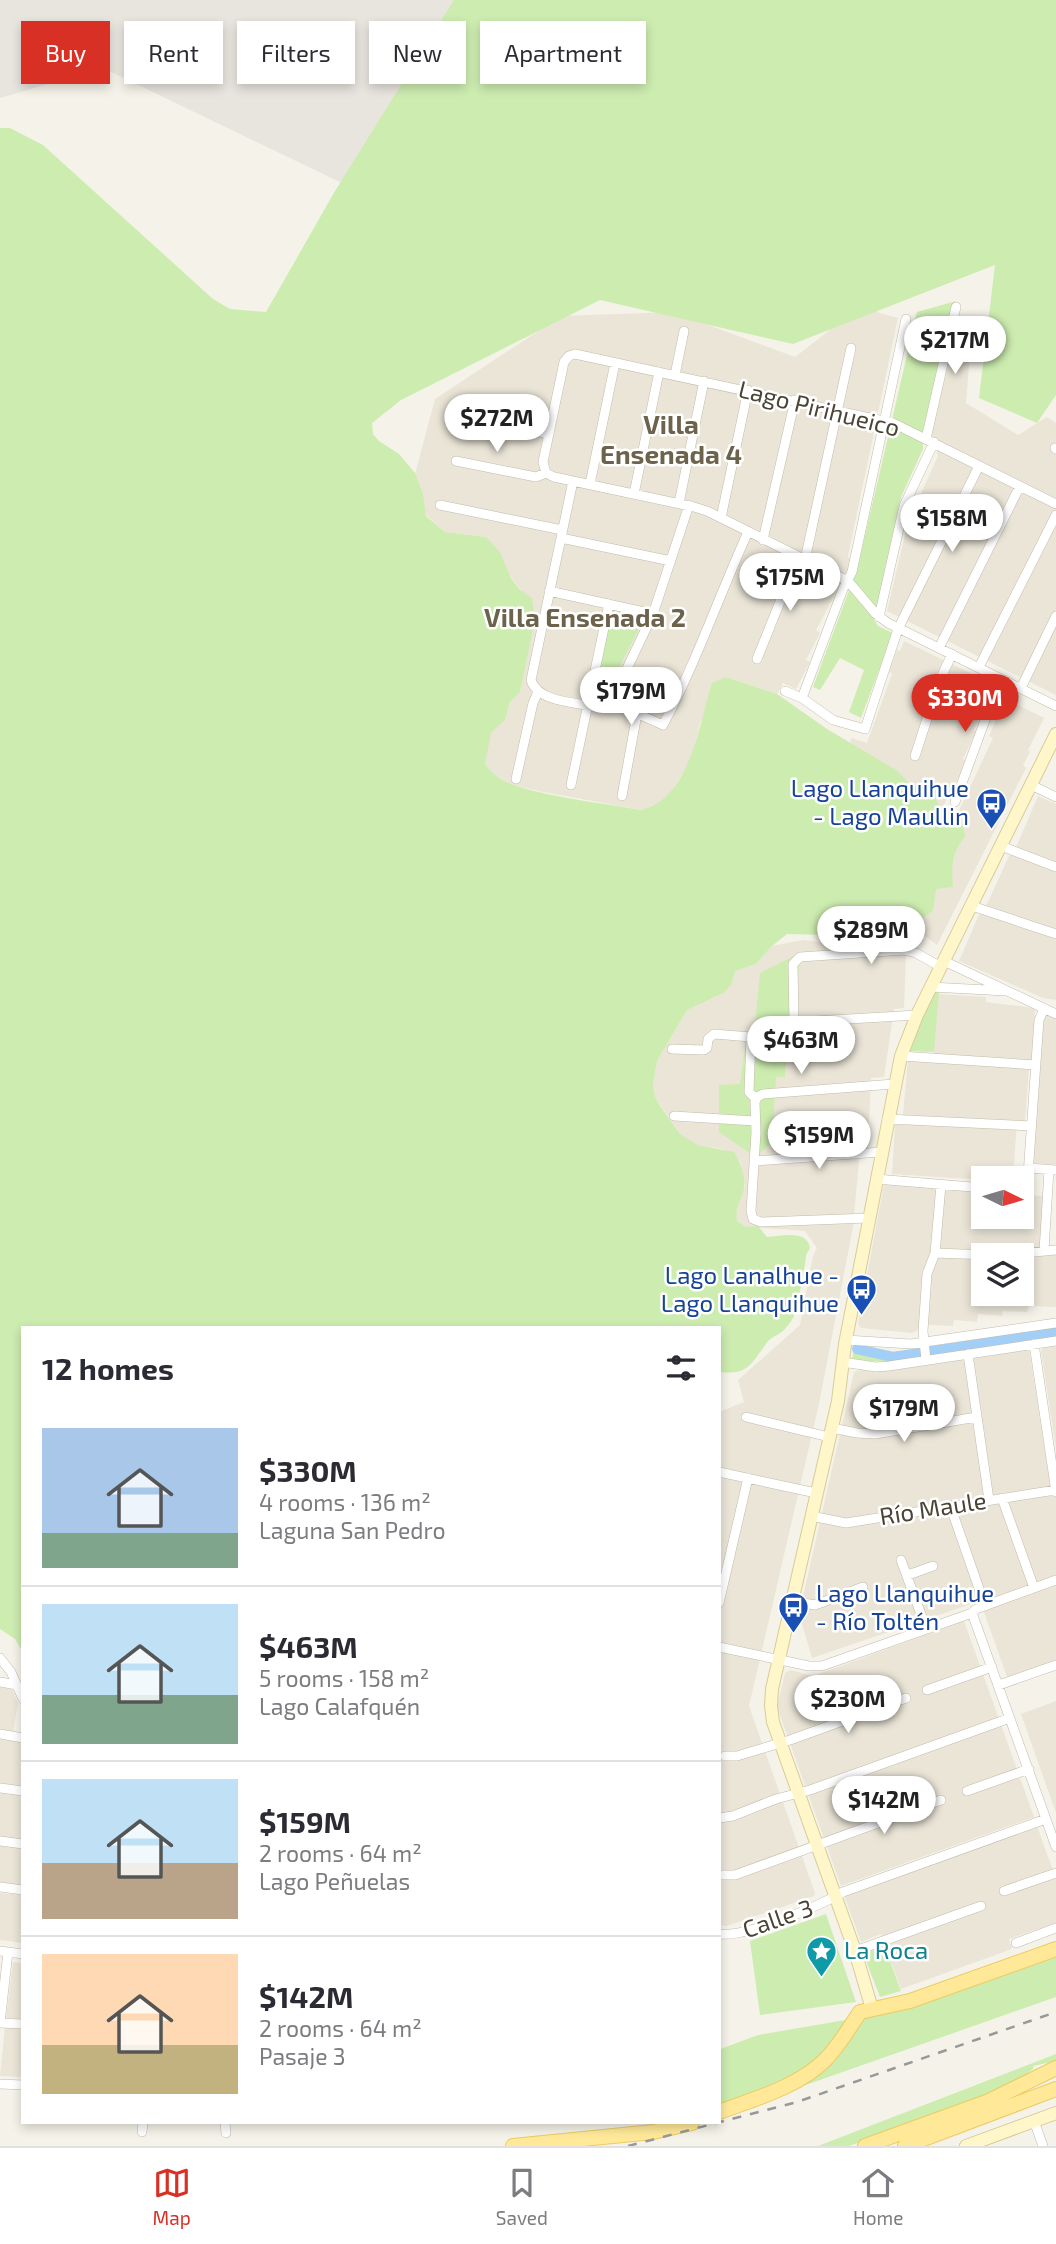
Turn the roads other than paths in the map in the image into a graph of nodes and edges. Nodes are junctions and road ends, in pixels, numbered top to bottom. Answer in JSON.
{"nodes":[{"id":1,"x":956,"y":307,"type":"dead end"},
{"id":2,"x":906,"y":319,"type":"dead end"},
{"id":3,"x":684,"y":331,"type":"dead end"},
{"id":4,"x":851,"y":348,"type":"dead end"},
{"id":5,"x":615,"y":363,"type":"junction"},
{"id":6,"x":659,"y":372,"type":"junction"},
{"id":7,"x":675,"y":375,"type":"junction"},
{"id":8,"x":704,"y":381,"type":"junction"},
{"id":9,"x":748,"y":390,"type":"junction"},
{"id":10,"x":794,"y":400,"type":"junction"},
{"id":11,"x":838,"y":410,"type":"junction"},
{"id":12,"x":462,"y":416,"type":"dead end"},
{"id":13,"x":886,"y":421,"type":"junction"},
{"id":14,"x":549,"y":434,"type":"junction"},
{"id":15,"x":930,"y":440,"type":"junction"},
{"id":16,"x":456,"y":461,"type":"dead end"},
{"id":17,"x":979,"y":466,"type":"junction"},
{"id":18,"x":546,"y":473,"type":"junction"},
{"id":19,"x":573,"y":481,"type":"junction"},
{"id":20,"x":590,"y":484,"type":"junction"},
{"id":21,"x":1020,"y":486,"type":"junction"},
{"id":22,"x":634,"y":494,"type":"junction"},
{"id":23,"x":684,"y":504,"type":"junction"},
{"id":24,"x":440,"y":505,"type":"dead end"},
{"id":25,"x":1056,"y":505,"type":"edge"},
{"id":26,"x":1056,"y":515,"type":"edge"},
{"id":27,"x":721,"y":518,"type":"junction"},
{"id":28,"x":748,"y":532,"type":"junction"},
{"id":29,"x":562,"y":534,"type":"junction"},
{"id":30,"x":763,"y":540,"type":"junction"},
{"id":31,"x":801,"y":559,"type":"junction"},
{"id":32,"x":671,"y":561,"type":"junction"},
{"id":33,"x":848,"y":581,"type":"junction"},
{"id":34,"x":549,"y":592,"type":"junction"},
{"id":35,"x":609,"y":604,"type":"junction"},
{"id":36,"x":653,"y":614,"type":"junction"},
{"id":37,"x":1056,"y":616,"type":"edge"},
{"id":38,"x":879,"y":617,"type":"junction"},
{"id":39,"x":898,"y":629,"type":"junction"},
{"id":40,"x":939,"y":648,"type":"junction"},
{"id":41,"x":952,"y":654,"type":"junction"},
{"id":42,"x":757,"y":659,"type":"dead end"},
{"id":43,"x":979,"y":667,"type":"junction"},
{"id":44,"x":1004,"y":680,"type":"junction"},
{"id":45,"x":1021,"y":688,"type":"junction"},
{"id":46,"x":785,"y":691,"type":"dead end"},
{"id":47,"x":537,"y":692,"type":"junction"},
{"id":48,"x":802,"y":698,"type":"junction"},
{"id":49,"x":611,"y":702,"type":"junction"},
{"id":50,"x":588,"y":705,"type":"junction"},
{"id":51,"x":1056,"y":706,"type":"edge"},
{"id":52,"x":637,"y":714,"type":"junction"},
{"id":53,"x":1055,"y":739,"type":"edge"},
{"id":54,"x":915,"y":756,"type":"dead end"},
{"id":55,"x":516,"y":779,"type":"dead end"},
{"id":56,"x":571,"y":785,"type":"dead end"},
{"id":57,"x":1031,"y":785,"type":"junction"},
{"id":58,"x":622,"y":796,"type":"dead end"},
{"id":59,"x":1056,"y":797,"type":"edge"},
{"id":60,"x":955,"y":802,"type":"dead end"},
{"id":61,"x":1001,"y":846,"type":"junction"},
{"id":62,"x":1056,"y":867,"type":"edge"},
{"id":63,"x":972,"y":906,"type":"junction"},
{"id":64,"x":1056,"y":934,"type":"edge"},
{"id":65,"x":942,"y":964,"type":"junction"},
{"id":66,"x":931,"y":988,"type":"junction"},
{"id":67,"x":1012,"y":992,"type":"junction"},
{"id":68,"x":1044,"y":1009,"type":"junction"},
{"id":69,"x":1056,"y":1014,"type":"edge"},
{"id":70,"x":917,"y":1015,"type":"junction"},
{"id":71,"x":794,"y":1023,"type":"junction"},
{"id":72,"x":751,"y":1037,"type":"junction"},
{"id":73,"x":672,"y":1049,"type":"dead end"},
{"id":74,"x":901,"y":1056,"type":"junction"},
{"id":75,"x":1036,"y":1065,"type":"junction"},
{"id":76,"x":894,"y":1084,"type":"junction"},
{"id":77,"x":756,"y":1099,"type":"junction"},
{"id":78,"x":674,"y":1115,"type":"dead end"},
{"id":79,"x":887,"y":1119,"type":"junction"},
{"id":80,"x":755,"y":1121,"type":"junction"},
{"id":81,"x":1031,"y":1126,"type":"junction"},
{"id":82,"x":881,"y":1152,"type":"junction"},
{"id":83,"x":754,"y":1161,"type":"junction"},
{"id":84,"x":1028,"y":1166,"type":"edge"},
{"id":85,"x":1034,"y":1168,"type":"edge"},
{"id":86,"x":1053,"y":1170,"type":"edge"},
{"id":87,"x":876,"y":1179,"type":"junction"},
{"id":88,"x":941,"y":1185,"type":"junction"},
{"id":89,"x":971,"y":1187,"type":"edge"},
{"id":90,"x":1034,"y":1189,"type":"edge"},
{"id":91,"x":1048,"y":1190,"type":"junction"},
{"id":92,"x":869,"y":1218,"type":"junction"},
{"id":93,"x":1056,"y":1250,"type":"edge"},
{"id":94,"x":1044,"y":1251,"type":"junction"},
{"id":95,"x":1034,"y":1252,"type":"edge"},
{"id":96,"x":935,"y":1253,"type":"junction"},
{"id":97,"x":971,"y":1254,"type":"edge"},
{"id":98,"x":1056,"y":1322,"type":"edge"},
{"id":99,"x":846,"y":1340,"type":"junction"},
{"id":100,"x":1056,"y":1341,"type":"edge"},
{"id":101,"x":923,"y":1343,"type":"junction"},
{"id":102,"x":1034,"y":1344,"type":"junction"},
{"id":103,"x":968,"y":1354,"type":"junction"},
{"id":104,"x":926,"y":1360,"type":"junction"},
{"id":105,"x":842,"y":1362,"type":"junction"},
{"id":106,"x":746,"y":1417,"type":"dead end"},
{"id":107,"x":977,"y":1417,"type":"junction"},
{"id":108,"x":831,"y":1432,"type":"junction"},
{"id":109,"x":721,"y":1472,"type":"edge"},
{"id":110,"x":748,"y":1478,"type":"junction"},
{"id":111,"x":1056,"y":1491,"type":"edge"},
{"id":112,"x":816,"y":1493,"type":"junction"},
{"id":113,"x":1002,"y":1498,"type":"junction"},
{"id":114,"x":989,"y":1500,"type":"junction"},
{"id":115,"x":950,"y":1505,"type":"junction"},
{"id":116,"x":811,"y":1516,"type":"junction"},
{"id":117,"x":901,"y":1560,"type":"dead end"},
{"id":118,"x":933,"y":1566,"type":"dead end"},
{"id":119,"x":908,"y":1575,"type":"junction"},
{"id":120,"x":1056,"y":1580,"type":"edge"},
{"id":121,"x":863,"y":1587,"type":"dead end"},
{"id":122,"x":1034,"y":1588,"type":"junction"},
{"id":123,"x":721,"y":1595,"type":"edge"},
{"id":124,"x":792,"y":1601,"type":"junction"},
{"id":125,"x":985,"y":1606,"type":"junction"},
{"id":126,"x":972,"y":1613,"type":"junction"},
{"id":127,"x":926,"y":1628,"type":"junction"},
{"id":128,"x":721,"y":1647,"type":"edge"},
{"id":129,"x":0,"y":1658,"type":"edge"},
{"id":130,"x":779,"y":1660,"type":"junction"},
{"id":131,"x":1056,"y":1665,"type":"edge"},
{"id":132,"x":992,"y":1667,"type":"junction"},
{"id":133,"x":0,"y":1682,"type":"edge"},
{"id":134,"x":17,"y":1685,"type":"junction"},
{"id":135,"x":999,"y":1685,"type":"junction"},
{"id":136,"x":927,"y":1690,"type":"dead end"},
{"id":137,"x":21,"y":1694,"type":"edge"},
{"id":138,"x":906,"y":1698,"type":"dead end"},
{"id":139,"x":1010,"y":1718,"type":"junction"},
{"id":140,"x":0,"y":1734,"type":"edge"},
{"id":141,"x":21,"y":1738,"type":"edge"},
{"id":142,"x":781,"y":1742,"type":"junction"},
{"id":143,"x":725,"y":1756,"type":"dead end"},
{"id":144,"x":1029,"y":1769,"type":"junction"},
{"id":145,"x":0,"y":1788,"type":"edge"},
{"id":146,"x":21,"y":1791,"type":"edge"},
{"id":147,"x":967,"y":1791,"type":"dead end"},
{"id":148,"x":799,"y":1793,"type":"junction"},
{"id":149,"x":941,"y":1800,"type":"dead end"},
{"id":150,"x":721,"y":1818,"type":"edge"},
{"id":151,"x":1046,"y":1819,"type":"junction"},
{"id":152,"x":0,"y":1841,"type":"edge"},
{"id":153,"x":21,"y":1844,"type":"edge"},
{"id":154,"x":817,"y":1844,"type":"junction"},
{"id":155,"x":1056,"y":1847,"type":"edge"},
{"id":156,"x":1056,"y":1873,"type":"edge"},
{"id":157,"x":721,"y":1875,"type":"edge"},
{"id":158,"x":0,"y":1887,"type":"edge"},
{"id":159,"x":21,"y":1890,"type":"edge"},
{"id":160,"x":1004,"y":1891,"type":"dead end"},
{"id":161,"x":835,"y":1896,"type":"junction"},
{"id":162,"x":982,"y":1906,"type":"dead end"},
{"id":163,"x":1056,"y":1928,"type":"edge"},
{"id":164,"x":721,"y":1934,"type":"edge"},
{"id":165,"x":1016,"y":1943,"type":"dead end"},
{"id":166,"x":1056,"y":1949,"type":"edge"},
{"id":167,"x":855,"y":1951,"type":"junction"},
{"id":168,"x":4,"y":1952,"type":"edge"},
{"id":169,"x":866,"y":2010,"type":"junction"},
{"id":170,"x":0,"y":2023,"type":"edge"},
{"id":171,"x":21,"y":2024,"type":"edge"},
{"id":172,"x":1056,"y":2068,"type":"edge"},
{"id":173,"x":0,"y":2084,"type":"edge"},
{"id":174,"x":21,"y":2085,"type":"edge"},
{"id":175,"x":1056,"y":2089,"type":"edge"},
{"id":176,"x":721,"y":2111,"type":"edge"},
{"id":177,"x":1056,"y":2113,"type":"edge"},
{"id":178,"x":1034,"y":2121,"type":"junction"},
{"id":179,"x":688,"y":2124,"type":"edge"},
{"id":180,"x":513,"y":2146,"type":"edge"},
{"id":181,"x":865,"y":2146,"type":"edge"},
{"id":182,"x":905,"y":2146,"type":"edge"},
{"id":183,"x":966,"y":2146,"type":"edge"},
{"id":184,"x":1043,"y":2146,"type":"edge"}],
"edges":[{"from":1,"to":15,"type":"street"},
{"from":2,"to":13,"type":"street"},
{"from":3,"to":7,"type":"street"},
{"from":4,"to":11,"type":"street"},
{"from":5,"to":6,"type":"street","name":"Lago Pirihueico"},
{"from":5,"to":14,"type":"street","name":"Lago Pirihueico"},
{"from":5,"to":20,"type":"street"},
{"from":6,"to":7,"type":"street","name":"Lago Pirihueico"},
{"from":6,"to":22,"type":"street"},
{"from":7,"to":8,"type":"street","name":"Lago Pirihueico"},
{"from":8,"to":9,"type":"street","name":"Lago Pirihueico"},
{"from":8,"to":23,"type":"street"},
{"from":9,"to":10,"type":"street","name":"Lago Pirihueico"},
{"from":9,"to":27,"type":"street"},
{"from":10,"to":11,"type":"street","name":"Lago Pirihueico"},
{"from":10,"to":30,"type":"street"},
{"from":11,"to":13,"type":"street","name":"Lago Pirihueico"},
{"from":11,"to":31,"type":"street"},
{"from":12,"to":14,"type":"street"},
{"from":13,"to":15,"type":"street","name":"Lago Pirihueico"},
{"from":13,"to":33,"type":"street"},
{"from":14,"to":18,"type":"street"},
{"from":15,"to":17,"type":"street","name":"Lago Pirihueico"},
{"from":15,"to":38,"type":"street"},
{"from":16,"to":18,"type":"street"},
{"from":17,"to":21,"type":"street","name":"Lago Pirihueico"},
{"from":17,"to":39,"type":"street"},
{"from":18,"to":19,"type":"street"},
{"from":19,"to":20,"type":"street"},
{"from":19,"to":29,"type":"street"},
{"from":20,"to":22,"type":"street"},
{"from":21,"to":25,"type":"street","name":"Lago Pirihueico"},
{"from":21,"to":40,"type":"street"},
{"from":22,"to":23,"type":"street"},
{"from":23,"to":27,"type":"street"},
{"from":23,"to":32,"type":"street"},
{"from":24,"to":29,"type":"street"},
{"from":26,"to":43,"type":"street"},
{"from":27,"to":28,"type":"street"},
{"from":28,"to":30,"type":"street"},
{"from":28,"to":52,"type":"street"},
{"from":29,"to":32,"type":"street"},
{"from":29,"to":34,"type":"street"},
{"from":30,"to":31,"type":"street"},
{"from":31,"to":33,"type":"street"},
{"from":31,"to":42,"type":"street"},
{"from":32,"to":36,"type":"street"},
{"from":33,"to":38,"type":"street"},
{"from":33,"to":48,"type":"street"},
{"from":34,"to":35,"type":"street"},
{"from":34,"to":47,"type":"street"},
{"from":35,"to":36,"type":"street"},
{"from":35,"to":50,"type":"street"},
{"from":36,"to":49,"type":"street"},
{"from":37,"to":45,"type":"street"},
{"from":38,"to":39,"type":"street"},
{"from":39,"to":40,"type":"street"},
{"from":39,"to":48,"type":"street"},
{"from":40,"to":41,"type":"street"},
{"from":41,"to":43,"type":"street"},
{"from":41,"to":54,"type":"street"},
{"from":43,"to":44,"type":"street"},
{"from":44,"to":45,"type":"street"},
{"from":44,"to":60,"type":"street"},
{"from":45,"to":51,"type":"street"},
{"from":46,"to":48,"type":"street"},
{"from":47,"to":50,"type":"street"},
{"from":47,"to":55,"type":"street"},
{"from":49,"to":50,"type":"street"},
{"from":49,"to":52,"type":"street"},
{"from":50,"to":56,"type":"street"},
{"from":52,"to":58,"type":"street"},
{"from":53,"to":57,"type":"street"},
{"from":57,"to":59,"type":"street"},
{"from":57,"to":61,"type":"street"},
{"from":61,"to":62,"type":"street"},
{"from":61,"to":63,"type":"street"},
{"from":63,"to":64,"type":"street"},
{"from":63,"to":65,"type":"street"},
{"from":65,"to":66,"type":"street"},
{"from":65,"to":67,"type":"street"},
{"from":65,"to":71,"type":"street"},
{"from":66,"to":67,"type":"street"},
{"from":66,"to":70,"type":"street"},
{"from":67,"to":68,"type":"street"},
{"from":68,"to":69,"type":"street"},
{"from":68,"to":75,"type":"street"},
{"from":70,"to":71,"type":"street"},
{"from":70,"to":74,"type":"street"},
{"from":71,"to":72,"type":"street"},
{"from":72,"to":73,"type":"street"},
{"from":72,"to":77,"type":"street"},
{"from":74,"to":75,"type":"street"},
{"from":74,"to":76,"type":"street"},
{"from":75,"to":81,"type":"street"},
{"from":76,"to":77,"type":"street"},
{"from":76,"to":79,"type":"street"},
{"from":77,"to":80,"type":"street"},
{"from":78,"to":80,"type":"street"},
{"from":79,"to":81,"type":"street"},
{"from":79,"to":82,"type":"street"},
{"from":80,"to":83,"type":"street"},
{"from":81,"to":84,"type":"street"},
{"from":82,"to":83,"type":"street"},
{"from":82,"to":87,"type":"street"},
{"from":83,"to":92,"type":"street"},
{"from":85,"to":86,"type":"street"},
{"from":86,"to":91,"type":"street"},
{"from":87,"to":88,"type":"street"},
{"from":87,"to":92,"type":"street"},
{"from":88,"to":89,"type":"street"},
{"from":88,"to":96,"type":"street"},
{"from":90,"to":91,"type":"street"},
{"from":91,"to":94,"type":"street"},
{"from":92,"to":99,"type":"street"},
{"from":93,"to":94,"type":"street"},
{"from":94,"to":95,"type":"street"},
{"from":96,"to":97,"type":"street"},
{"from":96,"to":101,"type":"street"},
{"from":98,"to":101,"type":"street"},
{"from":99,"to":101,"type":"street"},
{"from":99,"to":105,"type":"street"},
{"from":100,"to":102,"type":"street"},
{"from":101,"to":104,"type":"street"},
{"from":102,"to":103,"type":"street"},
{"from":102,"to":111,"type":"street"},
{"from":103,"to":104,"type":"street"},
{"from":103,"to":107,"type":"street"},
{"from":104,"to":105,"type":"street"},
{"from":105,"to":108,"type":"street"},
{"from":106,"to":108,"type":"street"},
{"from":107,"to":108,"type":"street"},
{"from":107,"to":114,"type":"street"},
{"from":108,"to":112,"type":"street"},
{"from":109,"to":110,"type":"street"},
{"from":110,"to":112,"type":"street"},
{"from":110,"to":123,"type":"street"},
{"from":111,"to":113,"type":"street","name":"Río Maule"},
{"from":112,"to":116,"type":"street"},
{"from":113,"to":114,"type":"street","name":"Río Maule"},
{"from":113,"to":122,"type":"street"},
{"from":114,"to":115,"type":"street","name":"Río Maule"},
{"from":115,"to":116,"type":"street","name":"Río Maule"},
{"from":115,"to":125,"type":"street"},
{"from":116,"to":124,"type":"street"},
{"from":117,"to":119,"type":"street"},
{"from":118,"to":119,"type":"street"},
{"from":119,"to":127,"type":"street"},
{"from":120,"to":122,"type":"street"},
{"from":121,"to":124,"type":"street"},
{"from":122,"to":125,"type":"street"},
{"from":124,"to":130,"type":"street"},
{"from":125,"to":126,"type":"street"},
{"from":126,"to":127,"type":"street"},
{"from":126,"to":132,"type":"street"},
{"from":127,"to":130,"type":"street"},
{"from":128,"to":130,"type":"street"},
{"from":129,"to":134,"type":"street"},
{"from":130,"to":142,"type":"street"},
{"from":131,"to":135,"type":"street"},
{"from":132,"to":135,"type":"street"},
{"from":132,"to":136,"type":"street"},
{"from":133,"to":134,"type":"street"},
{"from":134,"to":137,"type":"street"},
{"from":135,"to":139,"type":"street"},
{"from":138,"to":142,"type":"street"},
{"from":139,"to":144,"type":"street"},
{"from":139,"to":148,"type":"street"},
{"from":140,"to":141,"type":"street"},
{"from":142,"to":143,"type":"street"},
{"from":142,"to":148,"type":"street"},
{"from":144,"to":147,"type":"street"},
{"from":144,"to":151,"type":"street"},
{"from":145,"to":146,"type":"street"},
{"from":148,"to":150,"type":"street"},
{"from":148,"to":154,"type":"street"},
{"from":149,"to":154,"type":"street"},
{"from":151,"to":155,"type":"street"},
{"from":151,"to":161,"type":"street","name":"Calle 3"},
{"from":152,"to":153,"type":"street"},
{"from":154,"to":157,"type":"street"},
{"from":154,"to":161,"type":"street"},
{"from":156,"to":160,"type":"street"},
{"from":158,"to":159,"type":"street"},
{"from":161,"to":164,"type":"street","name":"Calle 3"},
{"from":161,"to":167,"type":"street"},
{"from":162,"to":167,"type":"street"},
{"from":163,"to":165,"type":"street"},
{"from":166,"to":169,"type":"main road"},
{"from":167,"to":169,"type":"street"},
{"from":168,"to":170,"type":"street"},
{"from":169,"to":176,"type":"main road"},
{"from":170,"to":171,"type":"street"},
{"from":172,"to":181,"type":"main road"},
{"from":173,"to":174,"type":"street"},
{"from":175,"to":182,"type":"main road"},
{"from":177,"to":178,"type":"street"},
{"from":178,"to":183,"type":"street"},
{"from":178,"to":184,"type":"street"},
{"from":179,"to":180,"type":"main road"}]}
